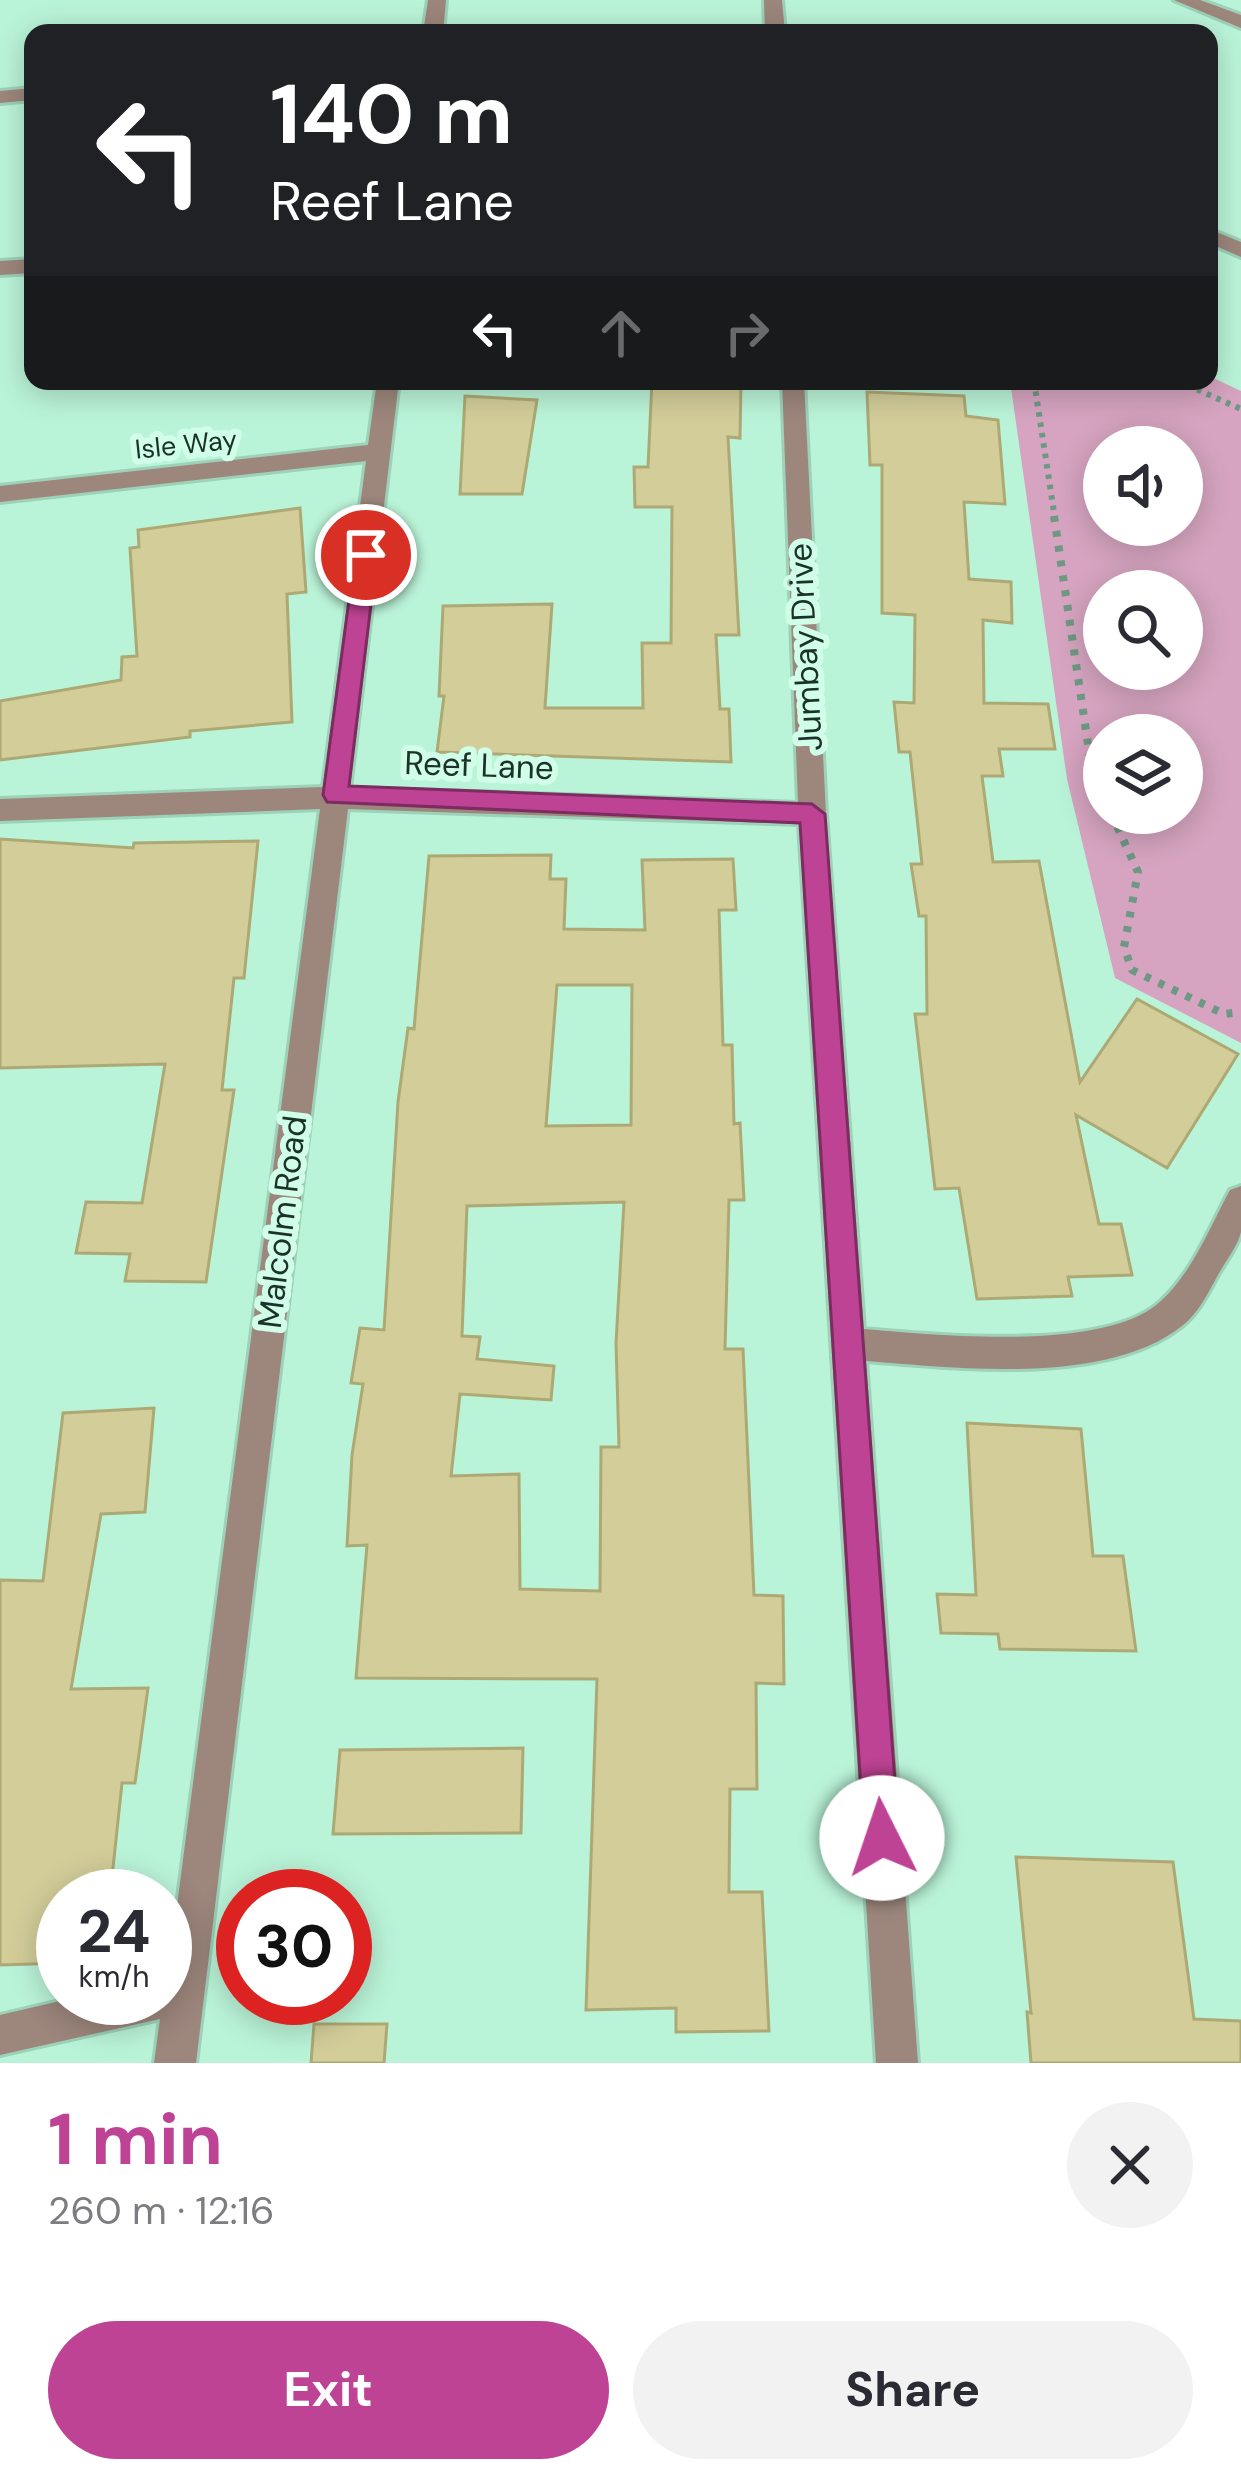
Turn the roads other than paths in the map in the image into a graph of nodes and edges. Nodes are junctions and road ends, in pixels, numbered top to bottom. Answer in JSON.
{"nodes":[{"id":1,"x":1184,"y":0,"type":"edge"},
{"id":2,"x":1241,"y":22,"type":"edge"},
{"id":3,"x":387,"y":390,"type":"edge"},
{"id":4,"x":793,"y":390,"type":"edge"},
{"id":5,"x":379,"y":452,"type":"junction"},
{"id":6,"x":0,"y":494,"type":"edge"},
{"id":7,"x":335,"y":795,"type":"junction"},
{"id":8,"x":0,"y":810,"type":"edge"},
{"id":9,"x":812,"y":814,"type":"junction"},
{"id":10,"x":1241,"y":1200,"type":"edge"},
{"id":11,"x":849,"y":1344,"type":"junction"},
{"id":12,"x":188,"y":1869,"type":"edge"},
{"id":13,"x":44,"y":2025,"type":"edge"},
{"id":14,"x":173,"y":2025,"type":"edge"},
{"id":15,"x":0,"y":2035,"type":"edge"},
{"id":16,"x":175,"y":2063,"type":"edge"},
{"id":17,"x":897,"y":2063,"type":"edge"}],
"edges":[{"from":1,"to":2,"type":"street"},
{"from":3,"to":5,"type":"street","name":"Malcolm Road"},
{"from":4,"to":9,"type":"street","name":"Jumbay Drive"},
{"from":5,"to":6,"type":"street","name":"Isle Way"},
{"from":5,"to":7,"type":"street","name":"Malcolm Road"},
{"from":7,"to":8,"type":"street","name":"Reef Lane"},
{"from":7,"to":9,"type":"street","name":"Reef Lane"},
{"from":7,"to":12,"type":"street","name":"Malcolm Road"},
{"from":9,"to":11,"type":"street","name":"Jumbay Drive"},
{"from":10,"to":11,"type":"street"},
{"from":11,"to":17,"type":"street","name":"Jumbay Drive"},
{"from":13,"to":15,"type":"street"},
{"from":14,"to":16,"type":"street","name":"Malcolm Road"}]}
